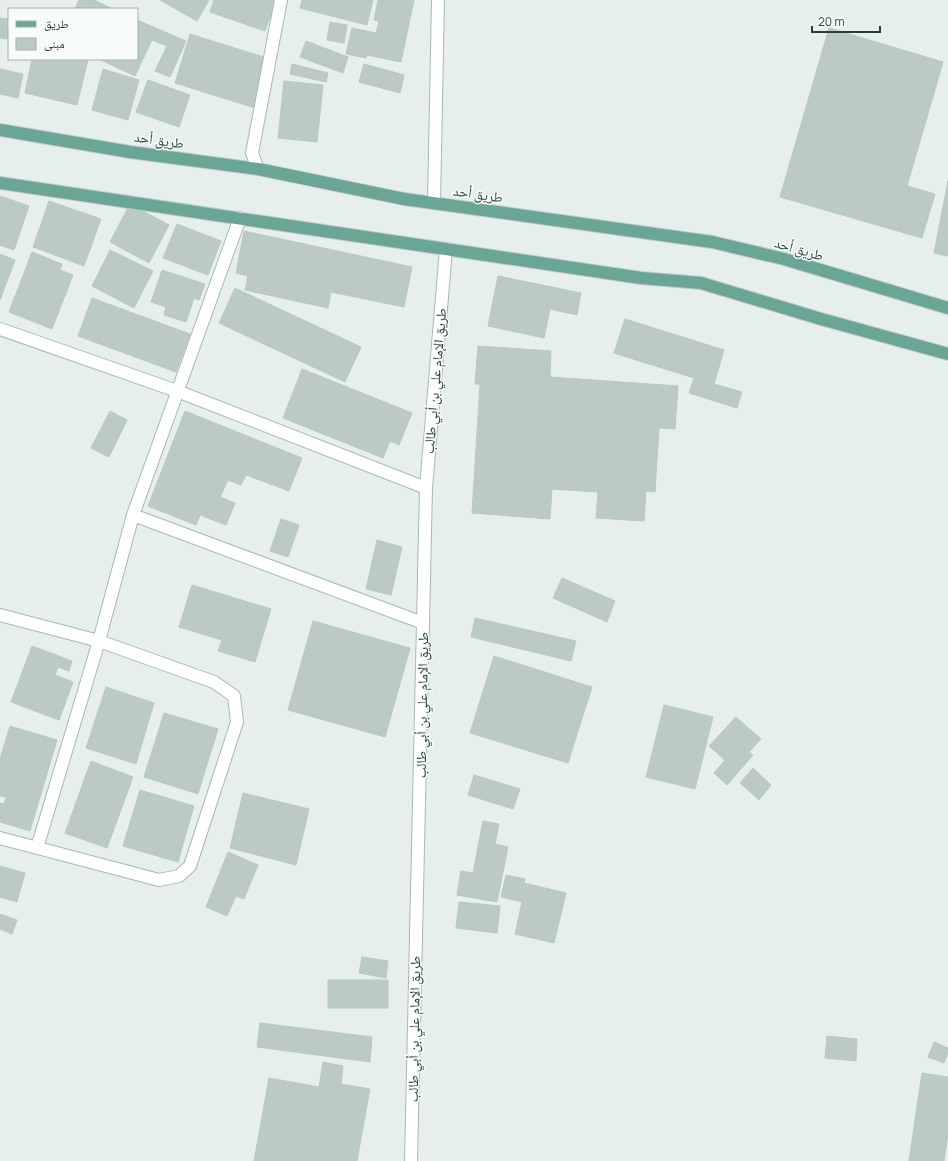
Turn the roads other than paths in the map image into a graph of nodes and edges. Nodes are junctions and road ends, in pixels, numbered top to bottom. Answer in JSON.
{"nodes":[{"id":1,"x":281,"y":0,"type":"edge"},
{"id":2,"x":438,"y":0,"type":"edge"},
{"id":3,"x":0,"y":130,"type":"edge"},
{"id":4,"x":258,"y":169,"type":"junction"},
{"id":5,"x":0,"y":183,"type":"edge"},
{"id":6,"x":434,"y":203,"type":"junction"},
{"id":7,"x":240,"y":218,"type":"junction"},
{"id":8,"x":446,"y":249,"type":"junction"},
{"id":9,"x":948,"y":308,"type":"edge"},
{"id":10,"x":0,"y":329,"type":"edge"},
{"id":11,"x":948,"y":354,"type":"edge"},
{"id":12,"x":177,"y":391,"type":"junction"},
{"id":13,"x":426,"y":488,"type":"junction"},
{"id":14,"x":132,"y":515,"type":"junction"},
{"id":15,"x":0,"y":615,"type":"edge"},
{"id":16,"x":424,"y":623,"type":"junction"},
{"id":17,"x":99,"y":641,"type":"junction"},
{"id":18,"x":0,"y":838,"type":"edge"},
{"id":19,"x":37,"y":848,"type":"junction"},
{"id":20,"x":411,"y":1161,"type":"edge"}],
"edges":[{"from":1,"to":4,"type":"street"},
{"from":2,"to":6,"type":"street"},
{"from":3,"to":4,"type":"main road","name":"طريق أحد"},
{"from":4,"to":6,"type":"main road","name":"طريق أحد"},
{"from":5,"to":7,"type":"main road"},
{"from":6,"to":9,"type":"main road","name":"طريق أحد"},
{"from":7,"to":8,"type":"main road"},
{"from":7,"to":12,"type":"street"},
{"from":8,"to":11,"type":"main road"},
{"from":8,"to":13,"type":"street","name":"طريق الإمام علي بن أبي طالب"},
{"from":10,"to":12,"type":"street"},
{"from":12,"to":13,"type":"street"},
{"from":12,"to":14,"type":"street"},
{"from":13,"to":16,"type":"street","name":"طريق الإمام علي بن أبي طالب"},
{"from":14,"to":16,"type":"street"},
{"from":14,"to":17,"type":"street"},
{"from":15,"to":17,"type":"street"},
{"from":16,"to":20,"type":"street","name":"طريق الإمام علي بن أبي طالب"},
{"from":17,"to":19,"type":"street"},
{"from":17,"to":19,"type":"street"},
{"from":18,"to":19,"type":"street"}]}
